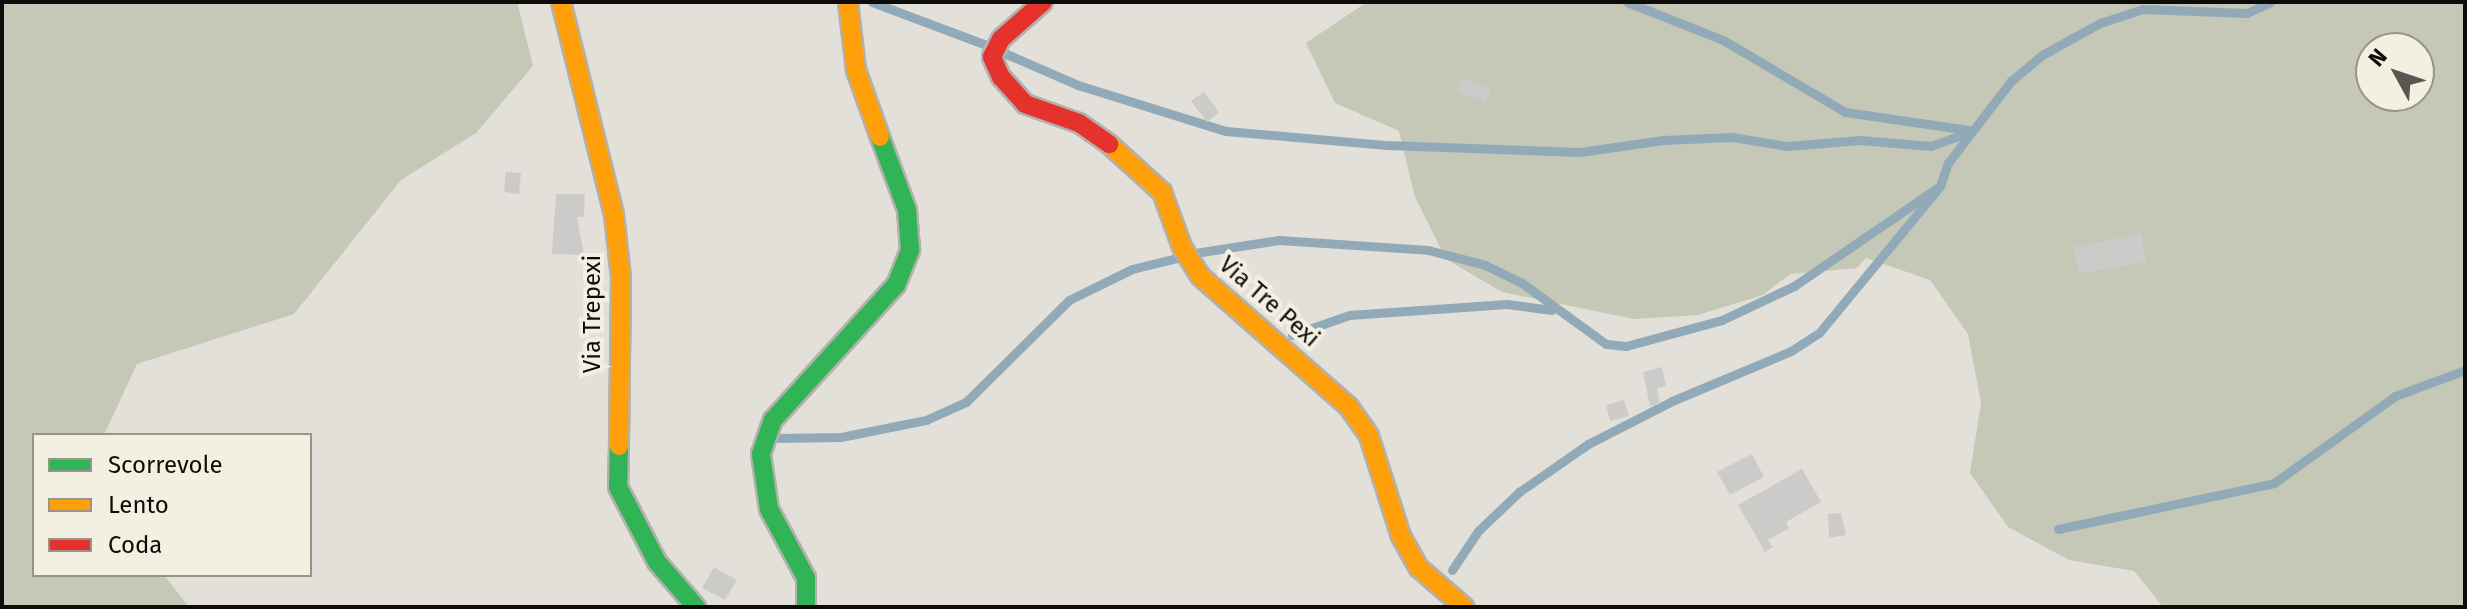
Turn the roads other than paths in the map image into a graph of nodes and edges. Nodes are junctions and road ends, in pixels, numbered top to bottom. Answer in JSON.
{"nodes":[{"id":1,"x":561,"y":2,"type":"edge"},
{"id":2,"x":848,"y":2,"type":"edge"},
{"id":3,"x":1043,"y":2,"type":"edge"},
{"id":4,"x":693,"y":602,"type":"edge"},
{"id":5,"x":710,"y":607,"type":"edge"},
{"id":6,"x":806,"y":607,"type":"edge"},
{"id":7,"x":1464,"y":607,"type":"edge"}],
"edges":[{"from":1,"to":4,"type":"street","name":"Via Trepexi"},
{"from":2,"to":6,"type":"street"},
{"from":3,"to":7,"type":"street","name":"Via Tre Pexi"},
{"from":4,"to":5,"type":"street"}]}
